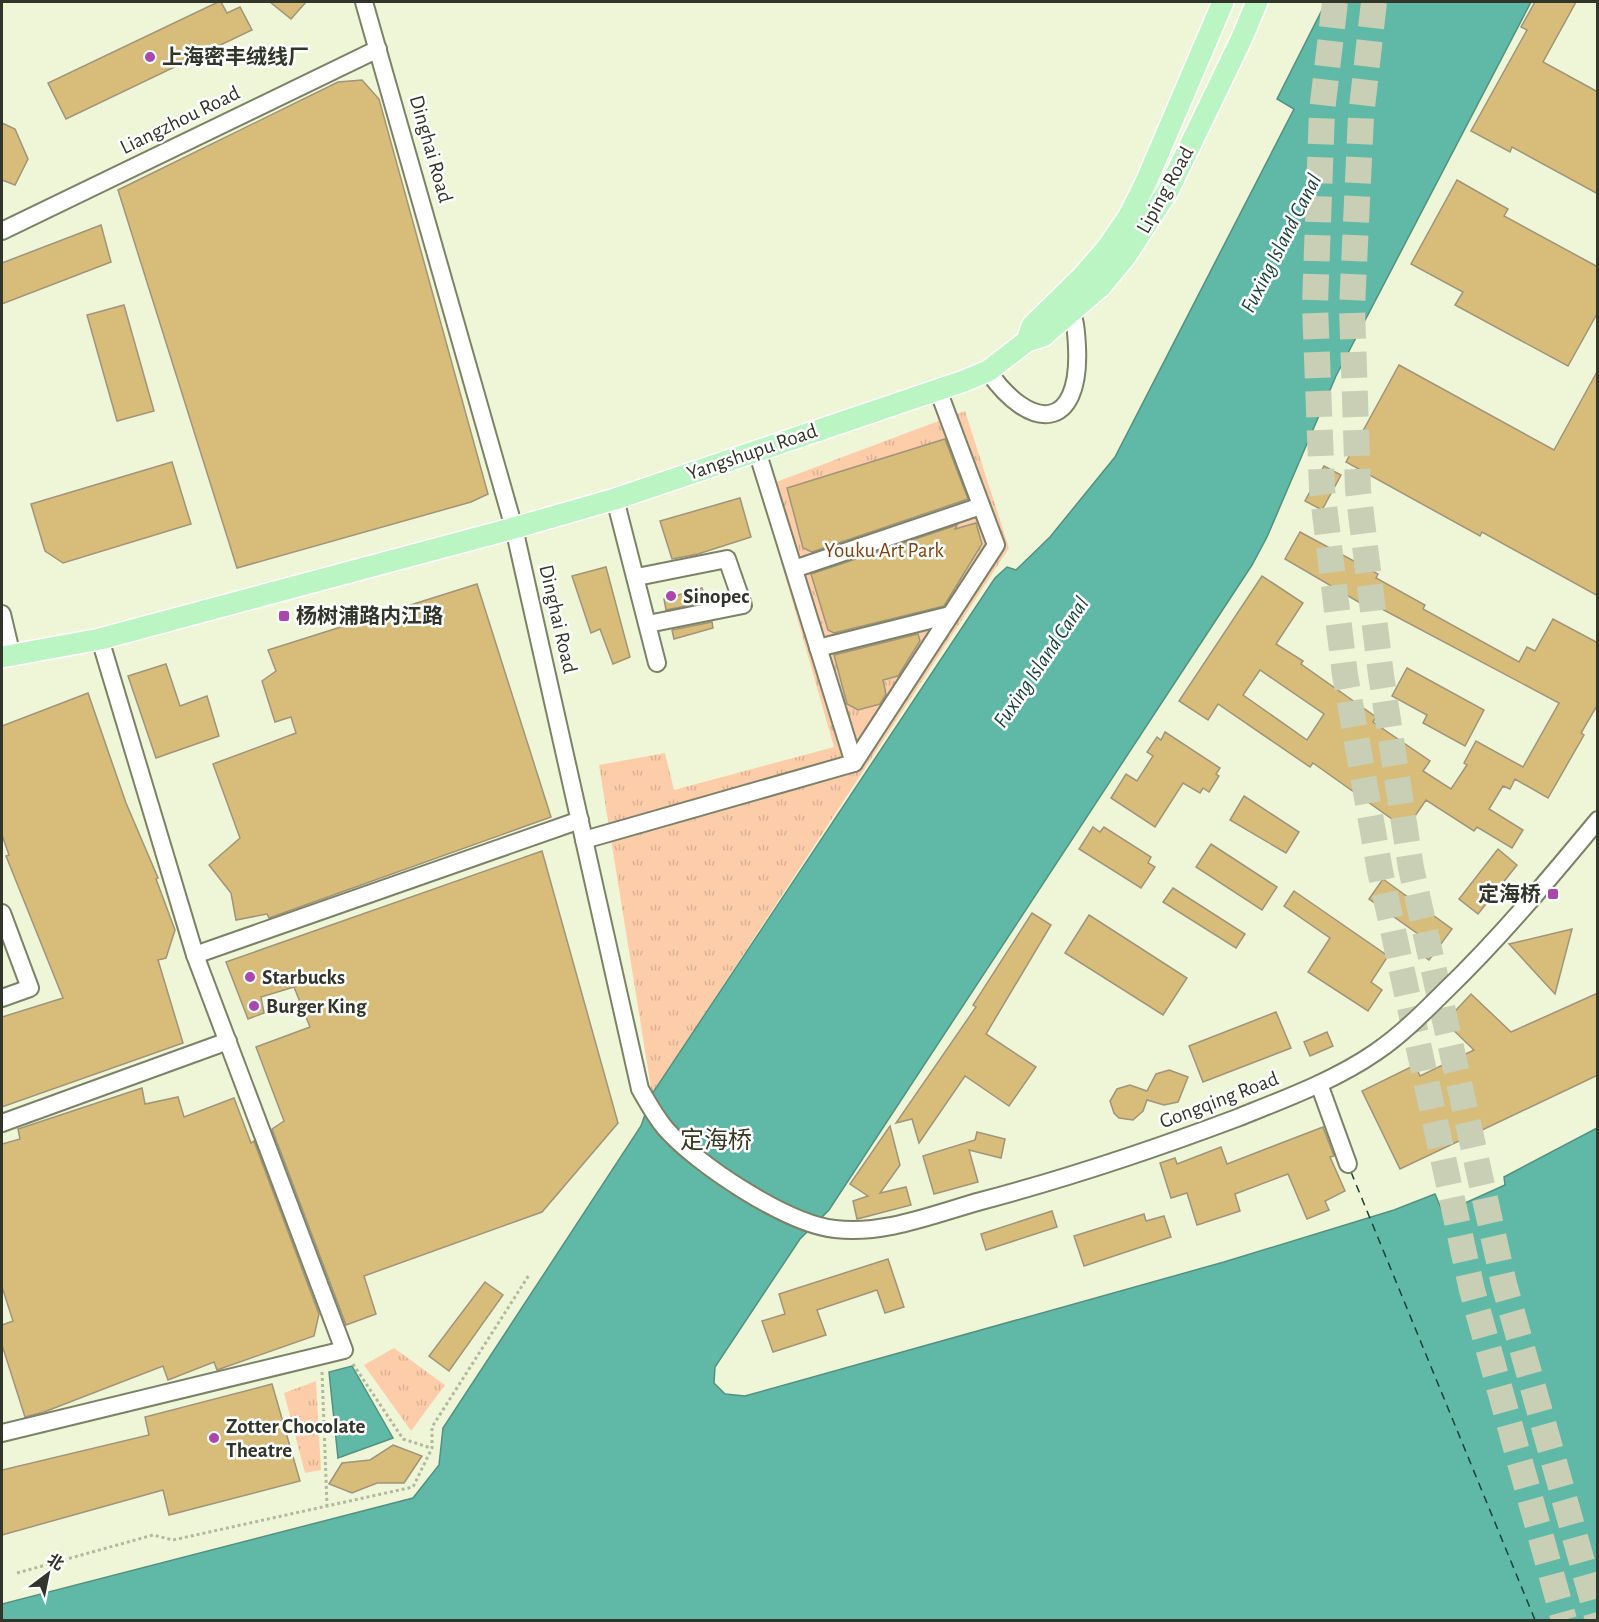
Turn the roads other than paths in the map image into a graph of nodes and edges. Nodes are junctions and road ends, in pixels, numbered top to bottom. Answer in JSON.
{"nodes":[{"id":1,"x":364,"y":2,"type":"edge"},
{"id":2,"x":1222,"y":2,"type":"edge"},
{"id":3,"x":1257,"y":2,"type":"edge"},
{"id":4,"x":378,"y":49,"type":"junction"},
{"id":5,"x":2,"y":231,"type":"edge"},
{"id":6,"x":1067,"y":305,"type":"junction"},
{"id":7,"x":988,"y":371,"type":"junction"},
{"id":8,"x":938,"y":390,"type":"junction"},
{"id":9,"x":758,"y":450,"type":"junction"},
{"id":10,"x":615,"y":499,"type":"junction"},
{"id":11,"x":981,"y":506,"type":"junction"},
{"id":12,"x":514,"y":528,"type":"junction"},
{"id":13,"x":794,"y":569,"type":"junction"},
{"id":14,"x":637,"y":577,"type":"junction"},
{"id":15,"x":2,"y":614,"type":"edge"},
{"id":16,"x":950,"y":615,"type":"junction"},
{"id":17,"x":648,"y":624,"type":"junction"},
{"id":18,"x":99,"y":639,"type":"junction"},
{"id":19,"x":818,"y":648,"type":"junction"},
{"id":20,"x":7,"y":657,"type":"edge"},
{"id":21,"x":657,"y":663,"type":"dead end"},
{"id":22,"x":854,"y":764,"type":"junction"},
{"id":23,"x":580,"y":820,"type":"junction"},
{"id":24,"x":1598,"y":820,"type":"edge"},
{"id":25,"x":584,"y":840,"type":"junction"},
{"id":26,"x":2,"y":913,"type":"edge"},
{"id":27,"x":195,"y":955,"type":"junction"},
{"id":28,"x":2,"y":998,"type":"edge"},
{"id":29,"x":228,"y":1041,"type":"junction"},
{"id":30,"x":1319,"y":1084,"type":"junction"},
{"id":31,"x":2,"y":1123,"type":"edge"},
{"id":32,"x":1348,"y":1164,"type":"dead end"},
{"id":33,"x":763,"y":1202,"type":"joint"},
{"id":34,"x":2,"y":1433,"type":"edge"}],
"edges":[{"from":1,"to":4,"type":"street","name":"Dinghai Road"},
{"from":2,"to":6,"type":"main road","name":"Liping Road"},
{"from":3,"to":6,"type":"main road","name":"Liping Road"},
{"from":4,"to":5,"type":"street","name":"Liangzhou Road"},
{"from":4,"to":12,"type":"street","name":"Dinghai Road"},
{"from":6,"to":7,"type":"main road","name":"Liping Road"},
{"from":6,"to":7,"type":"street"},
{"from":7,"to":8,"type":"main road","name":"Yangshupu Road"},
{"from":8,"to":9,"type":"main road","name":"Yangshupu Road"},
{"from":8,"to":11,"type":"street"},
{"from":9,"to":10,"type":"main road","name":"Yangshupu Road"},
{"from":9,"to":13,"type":"street"},
{"from":10,"to":12,"type":"main road","name":"Yangshupu Road"},
{"from":10,"to":14,"type":"street"},
{"from":11,"to":13,"type":"street"},
{"from":11,"to":16,"type":"street"},
{"from":12,"to":18,"type":"main road","name":"Yangshupu Road"},
{"from":12,"to":23,"type":"street","name":"Dinghai Road"},
{"from":13,"to":19,"type":"street"},
{"from":14,"to":17,"type":"street"},
{"from":14,"to":17,"type":"street"},
{"from":15,"to":20,"type":"street"},
{"from":16,"to":19,"type":"street"},
{"from":16,"to":22,"type":"street"},
{"from":17,"to":21,"type":"street"},
{"from":18,"to":20,"type":"main road","name":"Yangshupu Road"},
{"from":18,"to":27,"type":"street"},
{"from":19,"to":22,"type":"street"},
{"from":22,"to":25,"type":"street"},
{"from":23,"to":25,"type":"street","name":"Dinghai Road"},
{"from":23,"to":27,"type":"street"},
{"from":24,"to":30,"type":"street","name":"Gongqing Road"},
{"from":25,"to":33,"type":"street","name":"Dinghai Road"},
{"from":26,"to":28,"type":"street"},
{"from":27,"to":29,"type":"street"},
{"from":29,"to":31,"type":"street"},
{"from":29,"to":34,"type":"street"},
{"from":30,"to":32,"type":"street"},
{"from":30,"to":33,"type":"street","name":"Gongqing Road"}]}
